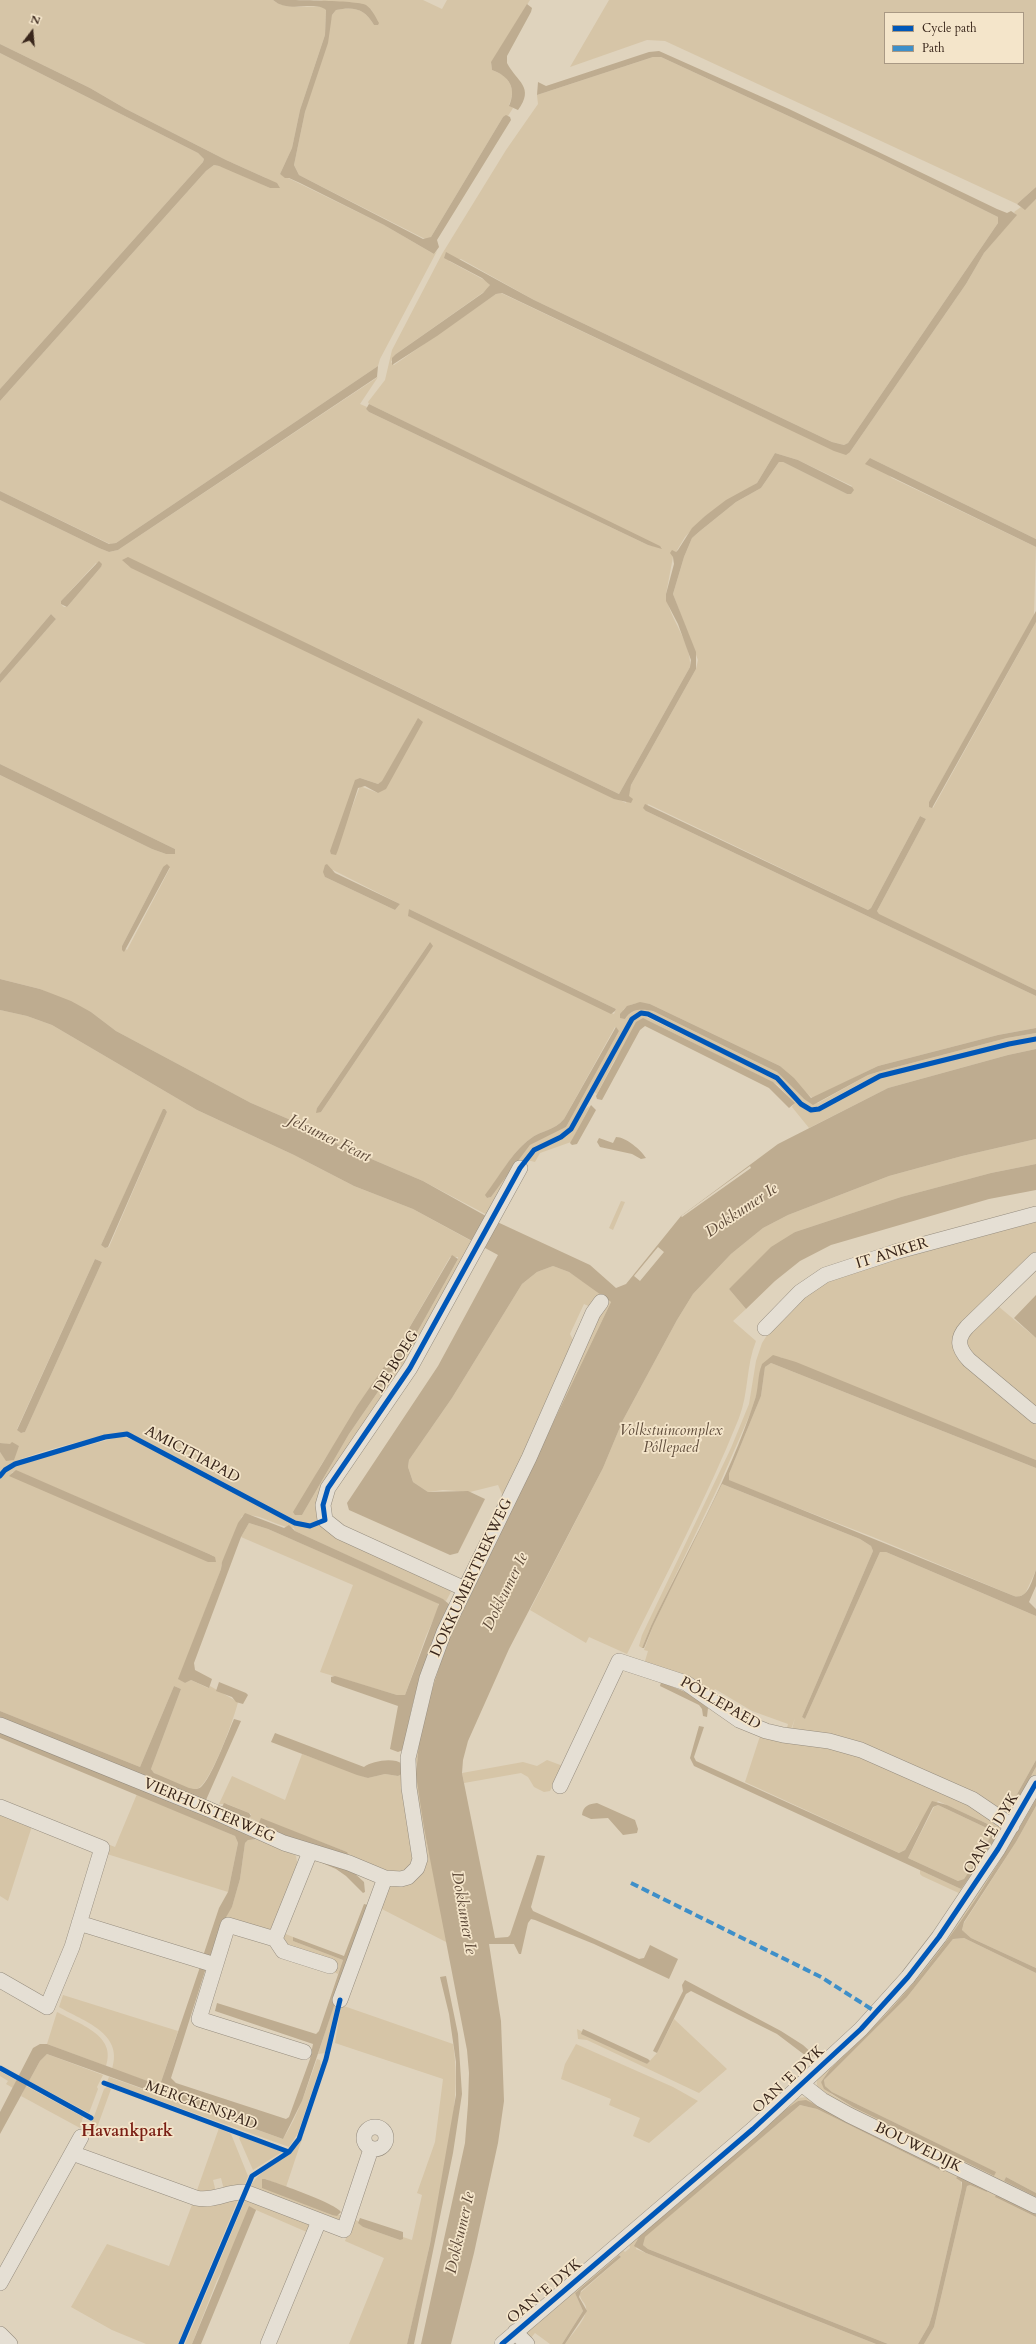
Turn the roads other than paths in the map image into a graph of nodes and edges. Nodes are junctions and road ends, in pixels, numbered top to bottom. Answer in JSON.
{"nodes":[{"id":1,"x":520,"y":1168,"type":"dead end"},
{"id":2,"x":1036,"y":1214,"type":"edge"},
{"id":3,"x":1036,"y":1260,"type":"edge"},
{"id":4,"x":601,"y":1302,"type":"dead end"},
{"id":5,"x":765,"y":1328,"type":"dead end"},
{"id":6,"x":1036,"y":1416,"type":"edge"},
{"id":7,"x":465,"y":1589,"type":"junction"},
{"id":8,"x":0,"y":1725,"type":"edge"},
{"id":9,"x":1036,"y":1783,"type":"edge"},
{"id":10,"x":560,"y":1786,"type":"dead end"},
{"id":11,"x":0,"y":1807,"type":"edge"},
{"id":12,"x":1012,"y":1826,"type":"junction"},
{"id":13,"x":310,"y":1852,"type":"junction"},
{"id":14,"x":417,"y":1868,"type":"joint"},
{"id":15,"x":385,"y":1878,"type":"junction"},
{"id":16,"x":79,"y":1923,"type":"junction"},
{"id":17,"x":275,"y":1939,"type":"junction"},
{"id":18,"x":215,"y":1965,"type":"junction"},
{"id":19,"x":330,"y":1966,"type":"dead end"},
{"id":20,"x":0,"y":1980,"type":"edge"},
{"id":21,"x":340,"y":2000,"type":"dead end"},
{"id":22,"x":304,"y":2052,"type":"dead end"},
{"id":23,"x":803,"y":2085,"type":"junction"},
{"id":24,"x":81,"y":2138,"type":"dead end"},
{"id":25,"x":371,"y":2149,"type":"dead end"},
{"id":26,"x":72,"y":2153,"type":"junction"},
{"id":27,"x":1036,"y":2206,"type":"edge"},
{"id":28,"x":319,"y":2221,"type":"junction"},
{"id":29,"x":0,"y":2283,"type":"edge"},
{"id":30,"x":515,"y":2332,"type":"junction"},
{"id":31,"x":0,"y":2334,"type":"edge"},
{"id":32,"x":10,"y":2344,"type":"edge"},
{"id":33,"x":268,"y":2344,"type":"edge"},
{"id":34,"x":502,"y":2344,"type":"edge"},
{"id":35,"x":527,"y":2344,"type":"edge"}],
"edges":[{"from":1,"to":7,"type":"street","name":"DE BOEG"},
{"from":2,"to":5,"type":"street","name":"IT ANKER"},
{"from":3,"to":6,"type":"street"},
{"from":4,"to":7,"type":"street","name":"DOKKUMERTREKWEG"},
{"from":7,"to":14,"type":"street","name":"DOKKUMERTREKWEG"},
{"from":8,"to":13,"type":"street","name":"VIERHUISTERWEG"},
{"from":9,"to":12,"type":"street","name":"OAN 'E DYK"},
{"from":10,"to":12,"type":"street","name":"PÔLLEPAED"},
{"from":11,"to":16,"type":"street"},
{"from":12,"to":23,"type":"street","name":"OAN 'E DYK"},
{"from":13,"to":15,"type":"street","name":"VIERHUISTERWEG"},
{"from":13,"to":17,"type":"street"},
{"from":14,"to":15,"type":"street","name":"VIERHUISTERWEG"},
{"from":15,"to":21,"type":"street"},
{"from":16,"to":18,"type":"street"},
{"from":16,"to":20,"type":"street"},
{"from":17,"to":18,"type":"street"},
{"from":17,"to":19,"type":"street"},
{"from":18,"to":22,"type":"street"},
{"from":23,"to":27,"type":"street","name":"BOUWEDIJK"},
{"from":23,"to":30,"type":"street","name":"OAN 'E DYK"},
{"from":24,"to":26,"type":"street"},
{"from":25,"to":28,"type":"street"},
{"from":26,"to":28,"type":"street"},
{"from":26,"to":29,"type":"street"},
{"from":28,"to":33,"type":"street"},
{"from":30,"to":34,"type":"street","name":"OAN 'E DYK"},
{"from":30,"to":35,"type":"street","name":"OAN 'E DYK"},
{"from":31,"to":32,"type":"street"}]}
